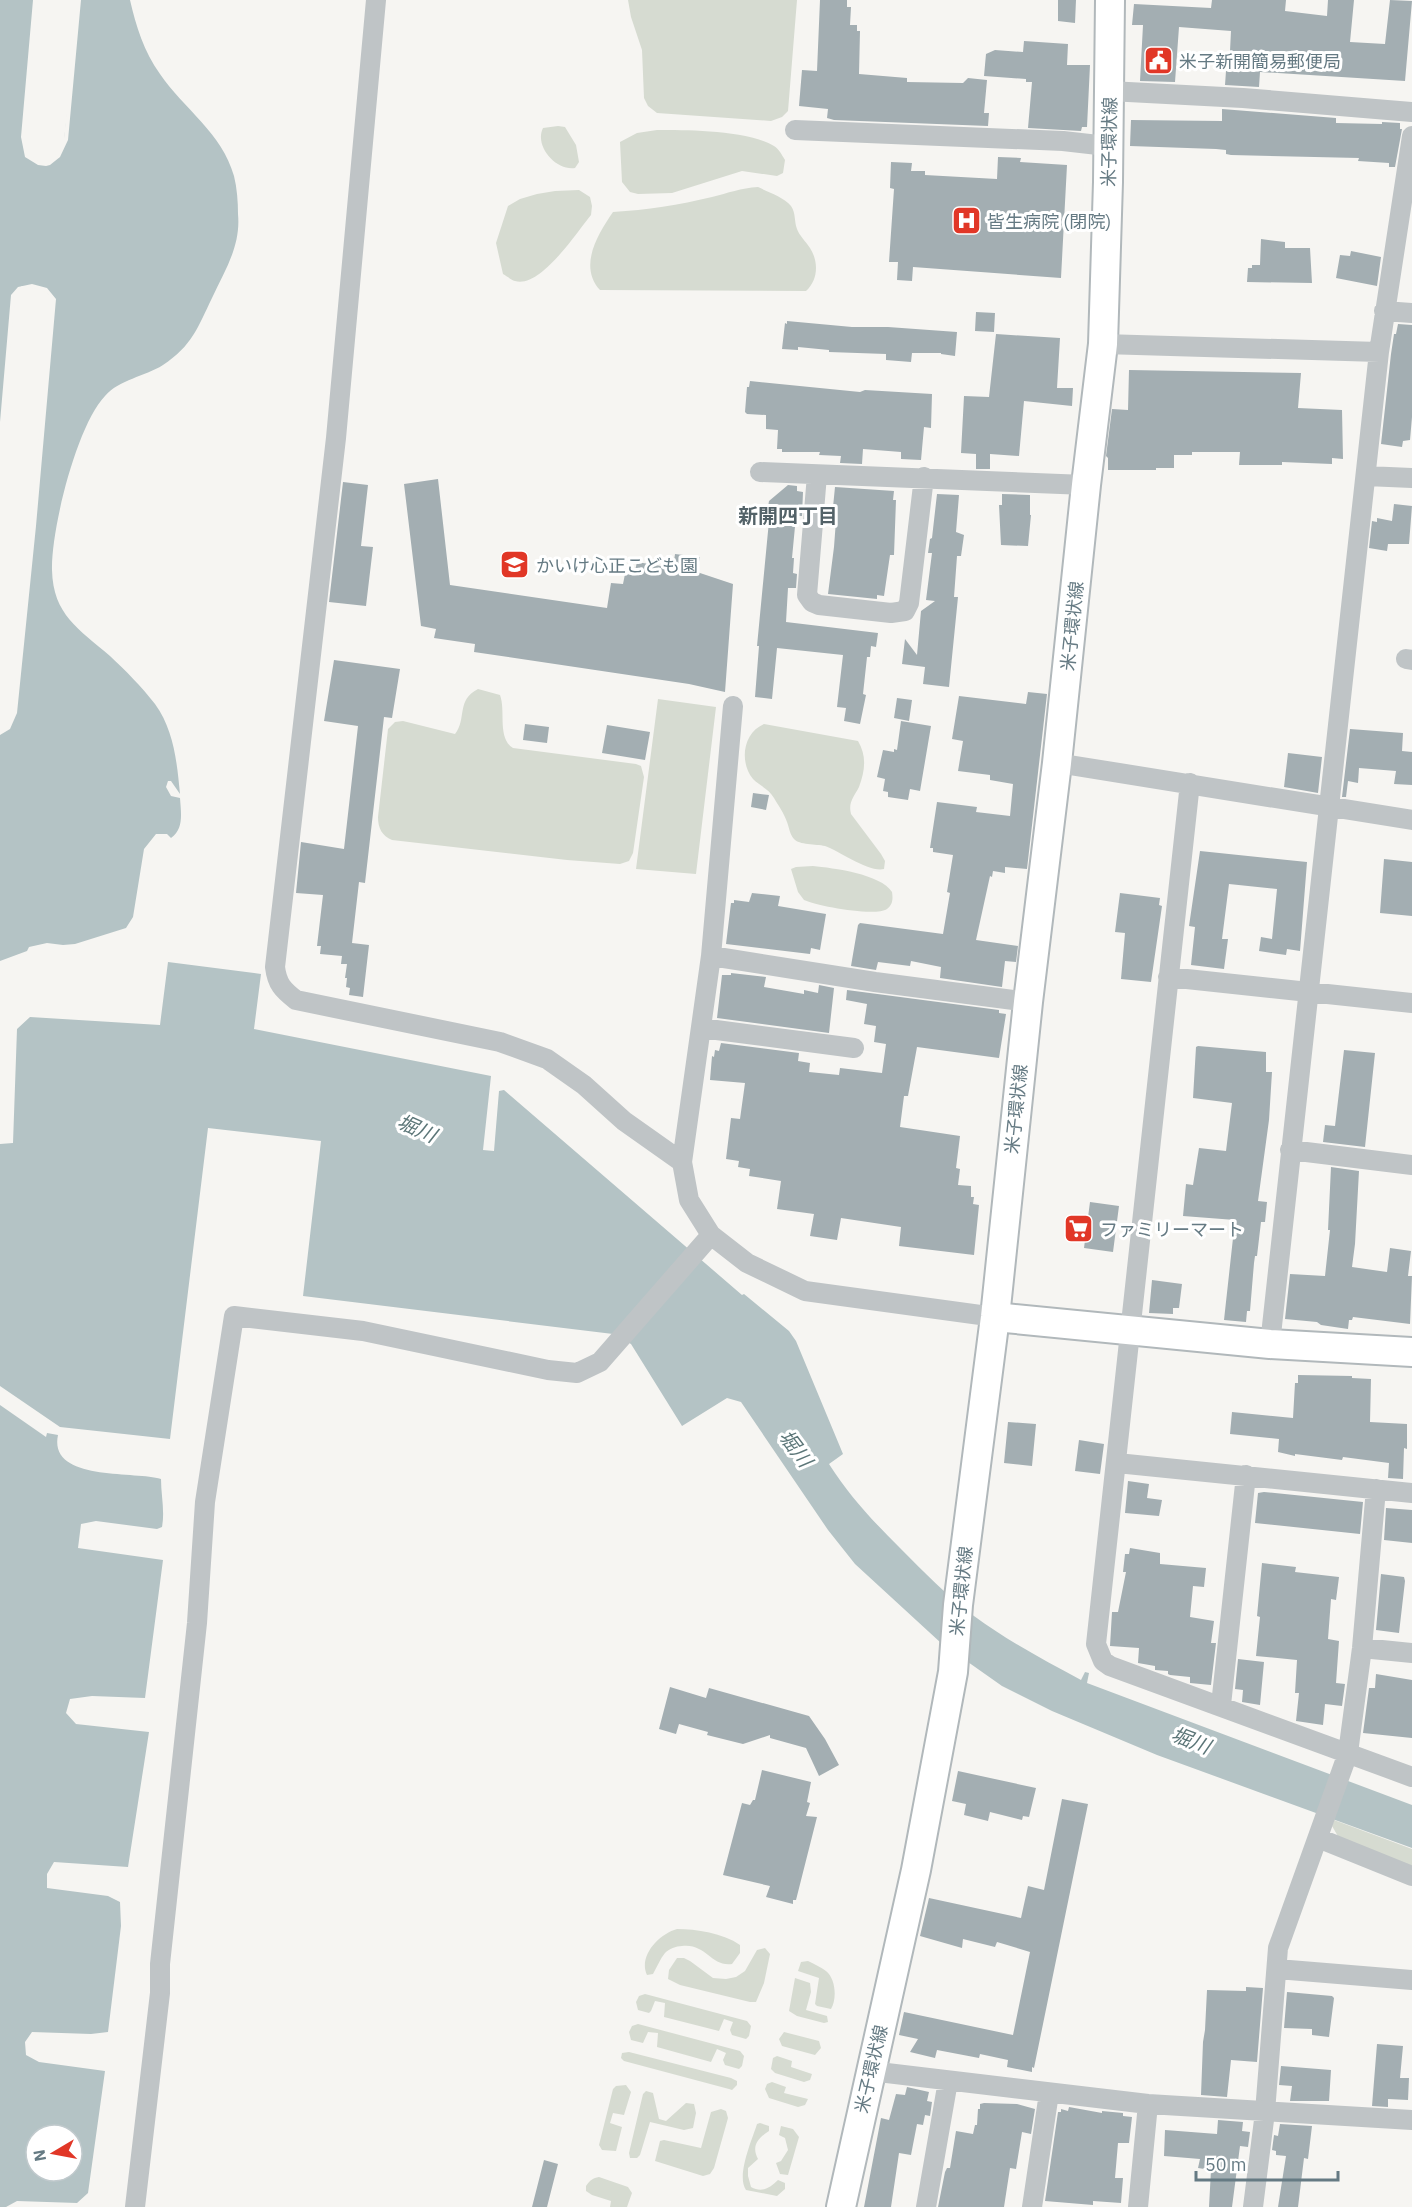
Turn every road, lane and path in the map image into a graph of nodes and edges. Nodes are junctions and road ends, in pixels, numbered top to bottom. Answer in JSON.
{"nodes":[{"id":1,"x":376,"y":0,"type":"edge"},
{"id":2,"x":1110,"y":0,"type":"edge"},
{"id":3,"x":1109,"y":91,"type":"junction"},
{"id":4,"x":1412,"y":112,"type":"edge"},
{"id":5,"x":795,"y":130,"type":"dead end"},
{"id":6,"x":1412,"y":135,"type":"edge"},
{"id":7,"x":1107,"y":146,"type":"junction"},
{"id":8,"x":1384,"y":311,"type":"junction"},
{"id":9,"x":1412,"y":313,"type":"edge"},
{"id":10,"x":1103,"y":344,"type":"junction"},
{"id":11,"x":1379,"y":352,"type":"junction"},
{"id":12,"x":760,"y":472,"type":"dead end"},
{"id":13,"x":817,"y":475,"type":"junction"},
{"id":14,"x":1366,"y":476,"type":"junction"},
{"id":15,"x":924,"y":477,"type":"junction"},
{"id":16,"x":1412,"y":478,"type":"edge"},
{"id":17,"x":1086,"y":485,"type":"junction"},
{"id":18,"x":734,"y":706,"type":"dead end"},
{"id":19,"x":1057,"y":763,"type":"junction"},
{"id":20,"x":1190,"y":783,"type":"junction"},
{"id":21,"x":1329,"y":807,"type":"junction"},
{"id":22,"x":1412,"y":820,"type":"edge"},
{"id":23,"x":711,"y":956,"type":"junction"},
{"id":24,"x":1168,"y":977,"type":"junction"},
{"id":25,"x":1308,"y":992,"type":"junction"},
{"id":26,"x":1028,"y":1002,"type":"junction"},
{"id":27,"x":1412,"y":1003,"type":"edge"},
{"id":28,"x":701,"y":1028,"type":"junction"},
{"id":29,"x":854,"y":1048,"type":"dead end"},
{"id":30,"x":1290,"y":1150,"type":"junction"},
{"id":31,"x":682,"y":1162,"type":"junction"},
{"id":32,"x":1412,"y":1164,"type":"edge"},
{"id":33,"x":705,"y":1242,"type":"junction"},
{"id":34,"x":994,"y":1317,"type":"junction"},
{"id":35,"x":1130,"y":1330,"type":"junction"},
{"id":36,"x":1270,"y":1344,"type":"junction"},
{"id":37,"x":1412,"y":1352,"type":"edge"},
{"id":38,"x":1117,"y":1463,"type":"junction"},
{"id":39,"x":1246,"y":1475,"type":"junction"},
{"id":40,"x":1376,"y":1489,"type":"junction"},
{"id":41,"x":1412,"y":1493,"type":"edge"},
{"id":42,"x":1362,"y":1648,"type":"junction"},
{"id":43,"x":1412,"y":1653,"type":"edge"},
{"id":44,"x":1221,"y":1705,"type":"junction"},
{"id":45,"x":1347,"y":1753,"type":"junction"},
{"id":46,"x":1412,"y":1777,"type":"edge"},
{"id":47,"x":1318,"y":1838,"type":"junction"},
{"id":48,"x":1412,"y":1876,"type":"edge"},
{"id":49,"x":1276,"y":1969,"type":"junction"},
{"id":50,"x":1412,"y":1980,"type":"edge"},
{"id":51,"x":870,"y":2071,"type":"junction"},
{"id":52,"x":948,"y":2081,"type":"junction"},
{"id":53,"x":1048,"y":2093,"type":"junction"},
{"id":54,"x":1149,"y":2104,"type":"junction"},
{"id":55,"x":1266,"y":2112,"type":"junction"},
{"id":56,"x":1412,"y":2120,"type":"edge"},
{"id":57,"x":135,"y":2207,"type":"edge"},
{"id":58,"x":841,"y":2207,"type":"edge"},
{"id":59,"x":926,"y":2207,"type":"edge"},
{"id":60,"x":1032,"y":2207,"type":"edge"},
{"id":61,"x":1138,"y":2207,"type":"edge"},
{"id":62,"x":1253,"y":2207,"type":"edge"}],
"edges":[{"from":1,"to":31,"type":"street"},
{"from":2,"to":3,"type":"main road","name":"米子環状線"},
{"from":3,"to":4,"type":"street"},
{"from":3,"to":7,"type":"main road","name":"米子環状線"},
{"from":5,"to":7,"type":"street"},
{"from":6,"to":8,"type":"street"},
{"from":7,"to":10,"type":"main road","name":"米子環状線"},
{"from":8,"to":9,"type":"street"},
{"from":8,"to":11,"type":"street"},
{"from":10,"to":11,"type":"street"},
{"from":10,"to":17,"type":"main road","name":"米子環状線"},
{"from":11,"to":14,"type":"street"},
{"from":12,"to":13,"type":"street"},
{"from":13,"to":15,"type":"street"},
{"from":13,"to":15,"type":"street"},
{"from":14,"to":16,"type":"street"},
{"from":14,"to":21,"type":"street"},
{"from":15,"to":17,"type":"street"},
{"from":17,"to":19,"type":"main road","name":"米子環状線"},
{"from":18,"to":23,"type":"street"},
{"from":19,"to":20,"type":"street"},
{"from":19,"to":26,"type":"main road","name":"米子環状線"},
{"from":20,"to":21,"type":"street"},
{"from":20,"to":24,"type":"street"},
{"from":21,"to":22,"type":"street"},
{"from":21,"to":25,"type":"street"},
{"from":23,"to":26,"type":"street"},
{"from":23,"to":28,"type":"street"},
{"from":24,"to":25,"type":"street"},
{"from":24,"to":35,"type":"street"},
{"from":25,"to":27,"type":"street"},
{"from":25,"to":30,"type":"street"},
{"from":26,"to":34,"type":"main road","name":"米子環状線"},
{"from":28,"to":29,"type":"street"},
{"from":28,"to":31,"type":"street"},
{"from":30,"to":32,"type":"street"},
{"from":30,"to":36,"type":"street"},
{"from":31,"to":33,"type":"street"},
{"from":33,"to":34,"type":"street"},
{"from":33,"to":57,"type":"street"},
{"from":34,"to":35,"type":"main road"},
{"from":34,"to":51,"type":"main road","name":"米子環状線"},
{"from":35,"to":36,"type":"main road"},
{"from":35,"to":38,"type":"street"},
{"from":36,"to":37,"type":"main road"},
{"from":38,"to":39,"type":"street"},
{"from":38,"to":44,"type":"street"},
{"from":39,"to":40,"type":"street"},
{"from":39,"to":44,"type":"street"},
{"from":40,"to":41,"type":"street"},
{"from":40,"to":42,"type":"street"},
{"from":42,"to":43,"type":"street"},
{"from":42,"to":45,"type":"street"},
{"from":44,"to":45,"type":"street"},
{"from":45,"to":46,"type":"street"},
{"from":45,"to":47,"type":"street"},
{"from":47,"to":48,"type":"street"},
{"from":47,"to":49,"type":"street"},
{"from":49,"to":50,"type":"street"},
{"from":49,"to":55,"type":"street"},
{"from":51,"to":52,"type":"street"},
{"from":51,"to":58,"type":"main road","name":"米子環状線"},
{"from":52,"to":53,"type":"street"},
{"from":52,"to":59,"type":"street"},
{"from":53,"to":54,"type":"street"},
{"from":53,"to":60,"type":"street"},
{"from":54,"to":55,"type":"street"},
{"from":54,"to":61,"type":"street"},
{"from":55,"to":56,"type":"street"},
{"from":55,"to":62,"type":"street"}]}
